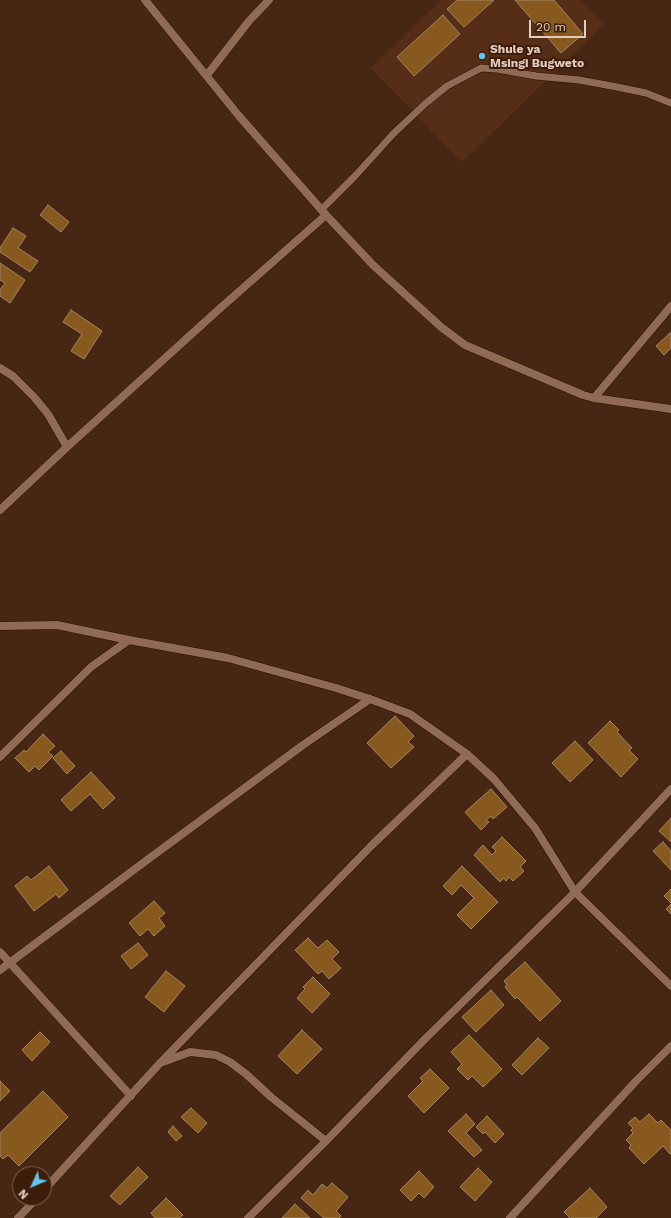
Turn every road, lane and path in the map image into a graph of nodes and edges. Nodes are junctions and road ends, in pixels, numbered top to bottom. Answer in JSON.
{"nodes":[{"id":1,"x":145,"y":0,"type":"edge"},
{"id":2,"x":269,"y":0,"type":"edge"},
{"id":3,"x":207,"y":75,"type":"junction"},
{"id":4,"x":671,"y":103,"type":"edge"},
{"id":5,"x":324,"y":213,"type":"junction"},
{"id":6,"x":671,"y":306,"type":"edge"},
{"id":7,"x":0,"y":368,"type":"edge"},
{"id":8,"x":594,"y":398,"type":"junction"},
{"id":9,"x":671,"y":409,"type":"edge"},
{"id":10,"x":67,"y":447,"type":"junction"},
{"id":11,"x":0,"y":510,"type":"edge"},
{"id":12,"x":0,"y":626,"type":"edge"},
{"id":13,"x":129,"y":640,"type":"junction"},
{"id":14,"x":370,"y":699,"type":"junction"},
{"id":15,"x":467,"y":754,"type":"junction"},
{"id":16,"x":0,"y":757,"type":"edge"},
{"id":17,"x":671,"y":789,"type":"edge"},
{"id":18,"x":575,"y":892,"type":"junction"},
{"id":19,"x":0,"y":952,"type":"edge"},
{"id":20,"x":10,"y":962,"type":"junction"},
{"id":21,"x":0,"y":970,"type":"edge"},
{"id":22,"x":671,"y":986,"type":"edge"},
{"id":23,"x":671,"y":1046,"type":"edge"},
{"id":24,"x":161,"y":1062,"type":"junction"},
{"id":25,"x":131,"y":1096,"type":"junction"},
{"id":26,"x":326,"y":1141,"type":"junction"},
{"id":27,"x":52,"y":1181,"type":"edge"},
{"id":28,"x":29,"y":1206,"type":"edge"},
{"id":29,"x":18,"y":1218,"type":"edge"},
{"id":30,"x":248,"y":1218,"type":"edge"},
{"id":31,"x":510,"y":1218,"type":"edge"}],
"edges":[{"from":1,"to":3,"type":"street"},
{"from":2,"to":3,"type":"street"},
{"from":3,"to":5,"type":"street"},
{"from":4,"to":5,"type":"lane"},
{"from":5,"to":8,"type":"street"},
{"from":5,"to":10,"type":"street"},
{"from":6,"to":8,"type":"street"},
{"from":7,"to":10,"type":"street"},
{"from":8,"to":9,"type":"street"},
{"from":10,"to":11,"type":"street"},
{"from":12,"to":13,"type":"street"},
{"from":13,"to":14,"type":"street"},
{"from":13,"to":16,"type":"street"},
{"from":14,"to":15,"type":"street"},
{"from":14,"to":20,"type":"street"},
{"from":15,"to":18,"type":"street"},
{"from":15,"to":24,"type":"street"},
{"from":17,"to":18,"type":"street"},
{"from":18,"to":22,"type":"street"},
{"from":18,"to":26,"type":"street"},
{"from":19,"to":20,"type":"street"},
{"from":20,"to":21,"type":"street"},
{"from":20,"to":25,"type":"street"},
{"from":23,"to":31,"type":"street"},
{"from":24,"to":25,"type":"street"},
{"from":24,"to":26,"type":"street"},
{"from":25,"to":27,"type":"street"},
{"from":26,"to":30,"type":"street"},
{"from":28,"to":29,"type":"street"}]}
